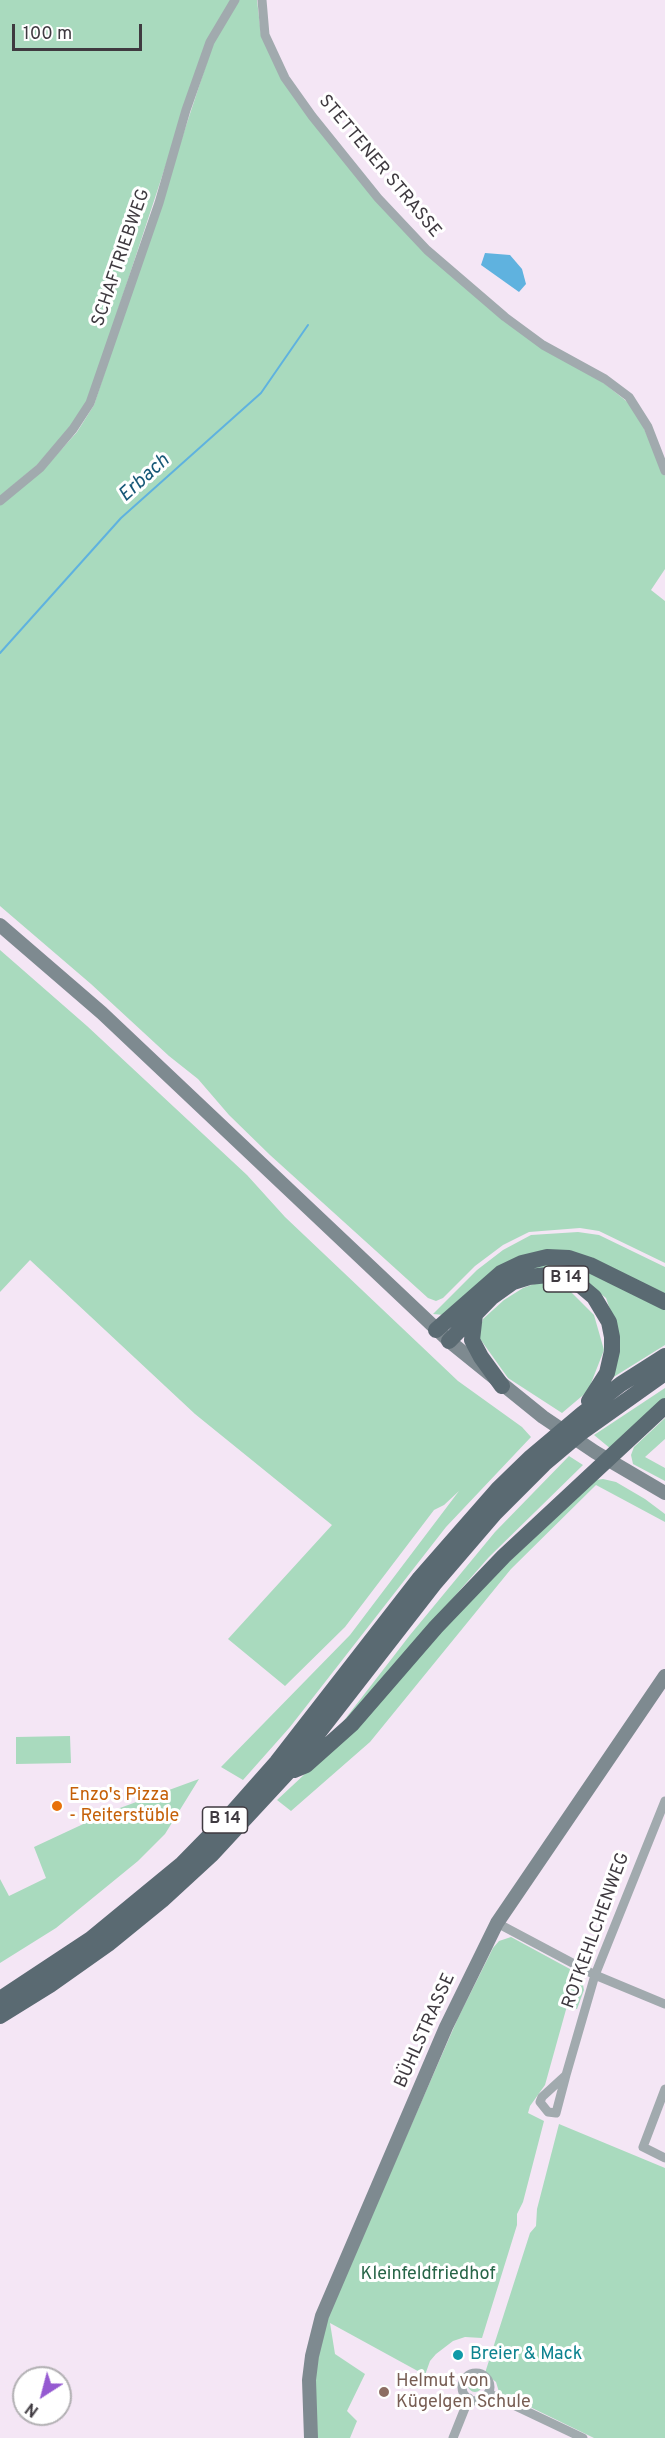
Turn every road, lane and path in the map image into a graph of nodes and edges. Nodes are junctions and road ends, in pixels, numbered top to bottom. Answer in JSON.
{"nodes":[{"id":1,"x":235,"y":0,"type":"edge"},
{"id":2,"x":262,"y":0,"type":"edge"},
{"id":3,"x":665,"y":471,"type":"edge"},
{"id":4,"x":0,"y":501,"type":"edge"},
{"id":5,"x":0,"y":925,"type":"edge"},
{"id":6,"x":665,"y":1302,"type":"edge"},
{"id":7,"x":475,"y":1314,"type":"junction"},
{"id":8,"x":442,"y":1335,"type":"junction"},
{"id":9,"x":665,"y":1356,"type":"edge"},
{"id":10,"x":665,"y":1373,"type":"edge"},
{"id":11,"x":502,"y":1386,"type":"junction"},
{"id":12,"x":665,"y":1406,"type":"edge"},
{"id":13,"x":582,"y":1414,"type":"junction"},
{"id":14,"x":602,"y":1456,"type":"junction"},
{"id":15,"x":665,"y":1493,"type":"edge"},
{"id":16,"x":665,"y":1676,"type":"edge"},
{"id":17,"x":287,"y":1773,"type":"junction"},
{"id":18,"x":665,"y":1801,"type":"edge"},
{"id":19,"x":497,"y":1923,"type":"junction"},
{"id":20,"x":595,"y":1975,"type":"junction"},
{"id":21,"x":0,"y":1999,"type":"edge"},
{"id":22,"x":665,"y":2004,"type":"edge"},
{"id":23,"x":0,"y":2016,"type":"edge"},
{"id":24,"x":566,"y":2075,"type":"junction"},
{"id":25,"x":665,"y":2089,"type":"edge"},
{"id":26,"x":665,"y":2158,"type":"edge"},
{"id":27,"x":488,"y":2393,"type":"junction"},
{"id":28,"x":469,"y":2398,"type":"junction"},
{"id":29,"x":563,"y":2434,"type":"edge"},
{"id":30,"x":311,"y":2438,"type":"edge"},
{"id":31,"x":453,"y":2438,"type":"edge"},
{"id":32,"x":583,"y":2438,"type":"edge"}],
"edges":[{"from":1,"to":4,"type":"street","name":"SCHAFTRIEBWEG"},
{"from":2,"to":3,"type":"street","name":"STETTENER STRASSE"},
{"from":5,"to":8,"type":"main road"},
{"from":6,"to":8,"type":"highway"},
{"from":7,"to":8,"type":"highway","number":"B 14"},
{"from":7,"to":11,"type":"highway"},
{"from":7,"to":13,"type":"highway","number":"B 14"},
{"from":8,"to":11,"type":"main road"},
{"from":9,"to":13,"type":"highway","number":"B 14"},
{"from":10,"to":17,"type":"highway","number":"B 14"},
{"from":11,"to":14,"type":"main road"},
{"from":12,"to":14,"type":"highway"},
{"from":13,"to":21,"type":"highway","number":"B 14"},
{"from":14,"to":15,"type":"main road"},
{"from":14,"to":17,"type":"highway"},
{"from":16,"to":19,"type":"main road","name":"BÜHLSTRASSE"},
{"from":17,"to":23,"type":"highway","number":"B 14"},
{"from":18,"to":20,"type":"street","name":"ROTKEHLCHENWEG"},
{"from":19,"to":20,"type":"street"},
{"from":19,"to":30,"type":"main road","name":"BÜHLSTRASSE"},
{"from":20,"to":22,"type":"street"},
{"from":20,"to":24,"type":"street","name":"ROTKEHLCHENWEG"},
{"from":24,"to":24,"type":"street","name":"ROTKEHLCHENWEG"},
{"from":25,"to":26,"type":"street"},
{"from":27,"to":28,"type":"street"},
{"from":27,"to":28,"type":"street"},
{"from":27,"to":29,"type":"street"},
{"from":28,"to":31,"type":"street"},
{"from":29,"to":32,"type":"street"}]}
